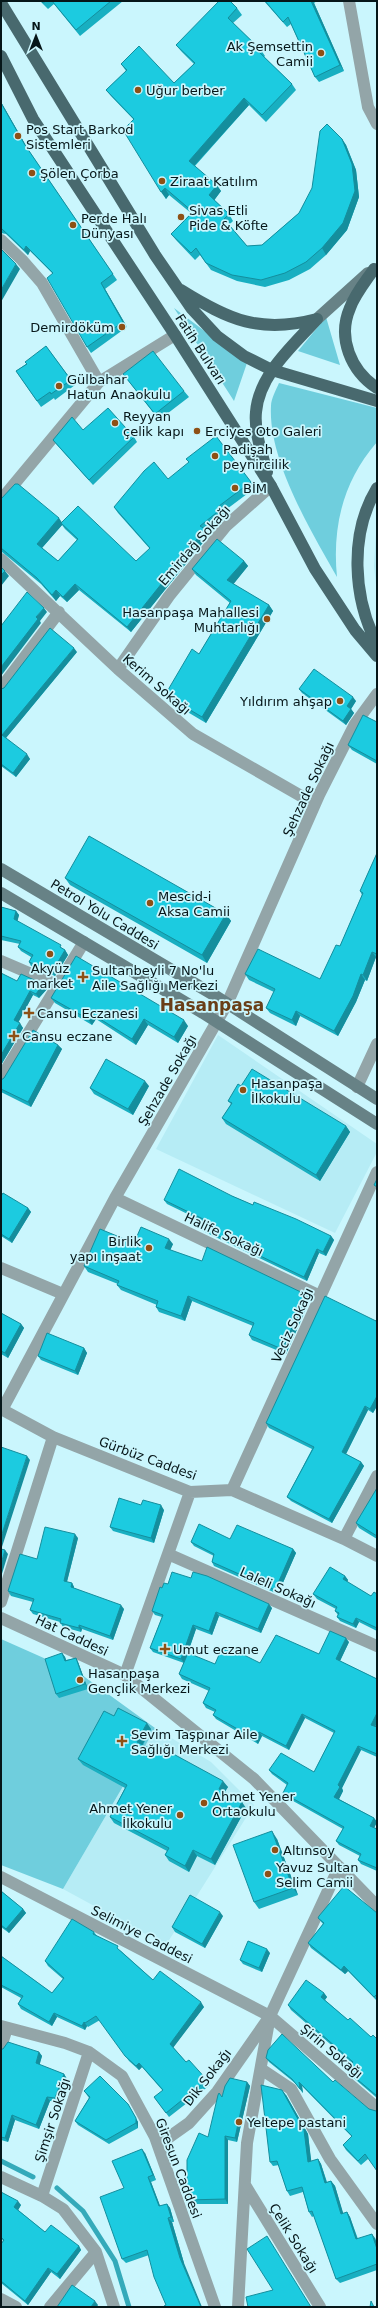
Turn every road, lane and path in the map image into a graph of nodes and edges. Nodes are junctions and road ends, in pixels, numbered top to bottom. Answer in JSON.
{"nodes":[{"id":1,"x":349,"y":1,"type":"edge"},
{"id":2,"x":1,"y":3,"type":"edge"},
{"id":3,"x":1,"y":56,"type":"edge"},
{"id":4,"x":377,"y":124,"type":"edge"},
{"id":5,"x":1,"y":240,"type":"edge"},
{"id":6,"x":375,"y":267,"type":"edge"},
{"id":7,"x":178,"y":289,"type":"junction"},
{"id":8,"x":317,"y":319,"type":"junction"},
{"id":9,"x":175,"y":334,"type":"junction"},
{"id":10,"x":272,"y":370,"type":"junction"},
{"id":11,"x":99,"y":382,"type":"junction"},
{"id":12,"x":377,"y":388,"type":"edge"},
{"id":13,"x":377,"y":401,"type":"edge"},
{"id":14,"x":271,"y":486,"type":"junction"},
{"id":15,"x":377,"y":488,"type":"edge"},
{"id":16,"x":1,"y":500,"type":"edge"},
{"id":17,"x":1,"y":559,"type":"edge"},
{"id":18,"x":59,"y":612,"type":"junction"},
{"id":19,"x":377,"y":644,"type":"edge"},
{"id":20,"x":377,"y":656,"type":"edge"},
{"id":21,"x":118,"y":669,"type":"junction"},
{"id":22,"x":1,"y":688,"type":"edge"},
{"id":23,"x":377,"y":694,"type":"edge"},
{"id":24,"x":315,"y":804,"type":"junction"},
{"id":25,"x":1,"y":869,"type":"edge"},
{"id":26,"x":1,"y":893,"type":"edge"},
{"id":27,"x":84,"y":942,"type":"junction"},
{"id":28,"x":1,"y":961,"type":"edge"},
{"id":29,"x":57,"y":985,"type":"junction"},
{"id":30,"x":227,"y":1004,"type":"junction"},
{"id":31,"x":216,"y":1022,"type":"junction"},
{"id":32,"x":377,"y":1044,"type":"edge"},
{"id":33,"x":1,"y":1078,"type":"edge"},
{"id":34,"x":357,"y":1087,"type":"junction"},
{"id":35,"x":377,"y":1100,"type":"edge"},
{"id":36,"x":377,"y":1124,"type":"edge"},
{"id":37,"x":377,"y":1172,"type":"edge"},
{"id":38,"x":115,"y":1198,"type":"junction"},
{"id":39,"x":1,"y":1268,"type":"edge"},
{"id":40,"x":63,"y":1294,"type":"junction"},
{"id":41,"x":320,"y":1296,"type":"junction"},
{"id":42,"x":2,"y":1409,"type":"edge"},
{"id":43,"x":53,"y":1437,"type":"junction"},
{"id":44,"x":377,"y":1476,"type":"edge"},
{"id":45,"x":232,"y":1490,"type":"junction"},
{"id":46,"x":190,"y":1492,"type":"junction"},
{"id":47,"x":344,"y":1539,"type":"junction"},
{"id":48,"x":168,"y":1554,"type":"junction"},
{"id":49,"x":377,"y":1556,"type":"edge"},
{"id":50,"x":1,"y":1602,"type":"edge"},
{"id":51,"x":1,"y":1618,"type":"edge"},
{"id":52,"x":377,"y":1646,"type":"edge"},
{"id":53,"x":125,"y":1675,"type":"junction"},
{"id":54,"x":339,"y":1867,"type":"junction"},
{"id":55,"x":1,"y":1877,"type":"edge"},
{"id":56,"x":377,"y":1906,"type":"edge"},
{"id":57,"x":270,"y":2016,"type":"junction"},
{"id":58,"x":4,"y":2027,"type":"edge"},
{"id":59,"x":1,"y":2047,"type":"edge"},
{"id":60,"x":89,"y":2052,"type":"junction"},
{"id":61,"x":261,"y":2069,"type":"junction"},
{"id":62,"x":377,"y":2108,"type":"edge"},
{"id":63,"x":158,"y":2145,"type":"junction"},
{"id":64,"x":1,"y":2178,"type":"edge"},
{"id":65,"x":245,"y":2185,"type":"junction"},
{"id":66,"x":42,"y":2196,"type":"junction"},
{"id":67,"x":377,"y":2224,"type":"edge"},
{"id":68,"x":96,"y":2252,"type":"junction"},
{"id":69,"x":1,"y":2299,"type":"edge"},
{"id":70,"x":16,"y":2307,"type":"edge"},
{"id":71,"x":50,"y":2307,"type":"edge"},
{"id":72,"x":114,"y":2307,"type":"edge"},
{"id":73,"x":215,"y":2307,"type":"edge"},
{"id":74,"x":238,"y":2307,"type":"edge"},
{"id":75,"x":320,"y":2307,"type":"edge"}],
"edges":[{"from":1,"to":4,"type":"street"},
{"from":2,"to":7,"type":"main road","name":"Fatih Bulvarı"},
{"from":3,"to":9,"type":"main road","name":"Fatih Bulvarı"},
{"from":5,"to":11,"type":"street"},
{"from":6,"to":8,"type":"main road"},
{"from":6,"to":12,"type":"main road"},
{"from":7,"to":8,"type":"main road"},
{"from":7,"to":10,"type":"main road","name":"Fatih Bulvarı"},
{"from":8,"to":10,"type":"main road"},
{"from":9,"to":11,"type":"street"},
{"from":9,"to":14,"type":"main road","name":"Fatih Bulvarı"},
{"from":10,"to":13,"type":"main road","name":"Fatih Bulvarı"},
{"from":10,"to":14,"type":"main road"},
{"from":11,"to":16,"type":"street"},
{"from":14,"to":20,"type":"main road","name":"Fatih Bulvarı"},
{"from":14,"to":21,"type":"street","name":"Emirdağ Sokağı"},
{"from":15,"to":19,"type":"main road"},
{"from":17,"to":18,"type":"street","name":"Kerim Sokağı"},
{"from":18,"to":21,"type":"street","name":"Kerim Sokağı"},
{"from":18,"to":22,"type":"street"},
{"from":21,"to":24,"type":"street","name":"Kerim Sokağı"},
{"from":23,"to":24,"type":"street","name":"Şehzade Sokağı"},
{"from":24,"to":30,"type":"street","name":"Şehzade Sokağı"},
{"from":25,"to":30,"type":"main road","name":"Petrol Yolu Caddesi"},
{"from":26,"to":27,"type":"main road"},
{"from":27,"to":29,"type":"street"},
{"from":27,"to":31,"type":"main road"},
{"from":28,"to":29,"type":"street"},
{"from":29,"to":33,"type":"street"},
{"from":30,"to":31,"type":"street","name":"Şehzade Sokağı"},
{"from":30,"to":34,"type":"main road","name":"Petrol Yolu Caddesi"},
{"from":31,"to":36,"type":"main road"},
{"from":31,"to":38,"type":"street","name":"Şehzade Sokağı"},
{"from":32,"to":34,"type":"street"},
{"from":34,"to":35,"type":"main road","name":"Petrol Yolu Caddesi"},
{"from":37,"to":41,"type":"street","name":"Veciz Sokağı"},
{"from":38,"to":40,"type":"street","name":"Şehzade Sokağı"},
{"from":38,"to":41,"type":"street","name":"Halife Sokağı"},
{"from":39,"to":40,"type":"street"},
{"from":40,"to":42,"type":"street","name":"Şehzade Sokağı"},
{"from":41,"to":45,"type":"street","name":"Veciz Sokağı"},
{"from":42,"to":43,"type":"street","name":"Gürbüz Caddesi"},
{"from":43,"to":46,"type":"street","name":"Gürbüz Caddesi"},
{"from":43,"to":50,"type":"street"},
{"from":44,"to":47,"type":"street"},
{"from":45,"to":46,"type":"street","name":"Gürbüz Caddesi"},
{"from":45,"to":47,"type":"street","name":"Gürbüz Caddesi"},
{"from":46,"to":48,"type":"street"},
{"from":47,"to":49,"type":"street","name":"Gürbüz Caddesi"},
{"from":48,"to":52,"type":"street","name":"Laleli Sokağı"},
{"from":48,"to":53,"type":"street"},
{"from":51,"to":53,"type":"street","name":"Hat Caddesi"},
{"from":53,"to":54,"type":"street","name":"Hat Caddesi"},
{"from":54,"to":56,"type":"street","name":"Hat Caddesi"},
{"from":54,"to":57,"type":"street"},
{"from":55,"to":57,"type":"street","name":"Selimiye Caddesi"},
{"from":57,"to":61,"type":"street"},
{"from":57,"to":62,"type":"street","name":"Şirin Sokağı"},
{"from":57,"to":63,"type":"street","name":"Dik Sokağı"},
{"from":58,"to":59,"type":"street"},
{"from":58,"to":60,"type":"street","name":"Giresun Caddesi"},
{"from":60,"to":63,"type":"street","name":"Giresun Caddesi"},
{"from":60,"to":66,"type":"street","name":"Şimşir Sokağı"},
{"from":61,"to":65,"type":"street"},
{"from":61,"to":67,"type":"street"},
{"from":63,"to":73,"type":"street","name":"Giresun Caddesi"},
{"from":64,"to":66,"type":"street"},
{"from":65,"to":74,"type":"street"},
{"from":65,"to":75,"type":"street","name":"Çelik Sokağı"},
{"from":66,"to":68,"type":"street"},
{"from":68,"to":71,"type":"street"},
{"from":68,"to":72,"type":"street"},
{"from":69,"to":70,"type":"street"}]}
